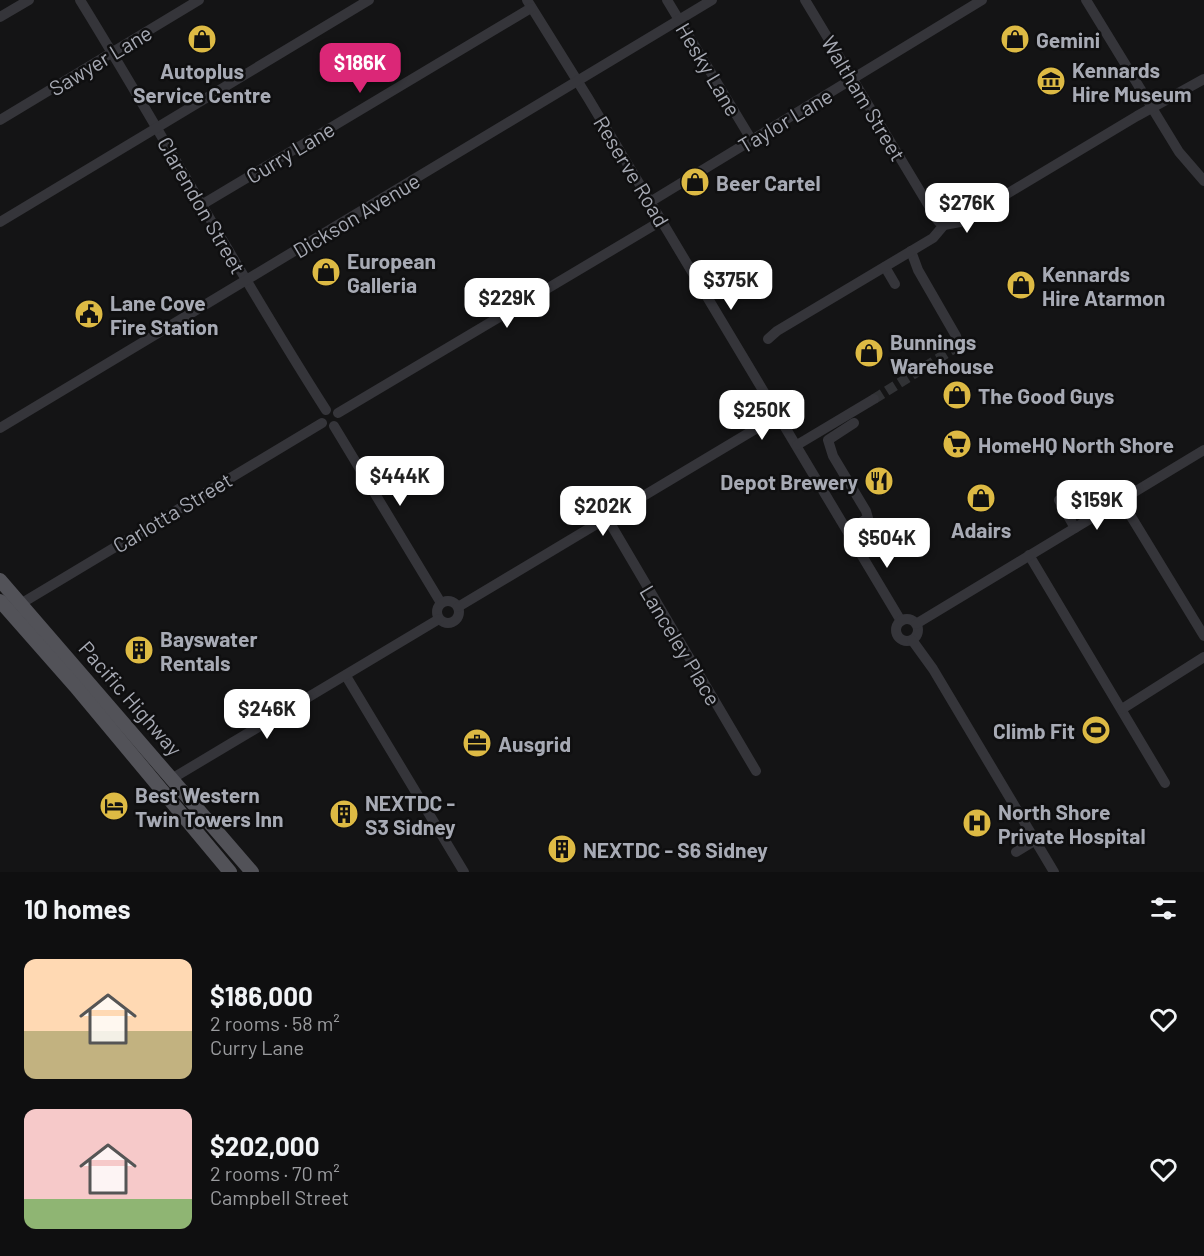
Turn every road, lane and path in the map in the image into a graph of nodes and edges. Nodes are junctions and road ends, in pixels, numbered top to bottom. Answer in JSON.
{"nodes":[{"id":1,"x":29,"y":0,"type":"edge"},
{"id":2,"x":80,"y":0,"type":"edge"},
{"id":3,"x":199,"y":0,"type":"edge"},
{"id":4,"x":369,"y":0,"type":"edge"},
{"id":5,"x":667,"y":0,"type":"edge"},
{"id":6,"x":712,"y":0,"type":"edge"},
{"id":7,"x":805,"y":0,"type":"edge"},
{"id":8,"x":982,"y":0,"type":"edge"},
{"id":9,"x":1090,"y":1,"type":"edge"},
{"id":10,"x":969,"y":3,"type":"edge"},
{"id":11,"x":529,"y":4,"type":"edge"},
{"id":12,"x":0,"y":16,"type":"edge"},
{"id":13,"x":680,"y":20,"type":"junction"},
{"id":14,"x":112,"y":52,"type":"junction"},
{"id":15,"x":1204,"y":79,"type":"edge"},
{"id":16,"x":854,"y":80,"type":"junction"},
{"id":17,"x":578,"y":81,"type":"junction"},
{"id":18,"x":1153,"y":108,"type":"junction"},
{"id":19,"x":0,"y":120,"type":"edge"},
{"id":20,"x":157,"y":127,"type":"junction"},
{"id":21,"x":751,"y":139,"type":"junction"},
{"id":22,"x":1204,"y":181,"type":"edge"},
{"id":23,"x":650,"y":202,"type":"junction"},
{"id":24,"x":203,"y":204,"type":"junction"},
{"id":25,"x":661,"y":221,"type":"junction"},
{"id":26,"x":0,"y":222,"type":"edge"},
{"id":27,"x":944,"y":225,"type":"junction"},
{"id":28,"x":911,"y":251,"type":"junction"},
{"id":29,"x":885,"y":267,"type":"junction"},
{"id":30,"x":245,"y":282,"type":"junction"},
{"id":31,"x":895,"y":284,"type":"dead end"},
{"id":32,"x":956,"y":336,"type":"dead end"},
{"id":33,"x":768,"y":339,"type":"dead end"},
{"id":34,"x":874,"y":399,"type":"tunnel mouth"},
{"id":35,"x":797,"y":407,"type":"dead end"},
{"id":36,"x":326,"y":410,"type":"junction"},
{"id":37,"x":338,"y":413,"type":"junction"},
{"id":38,"x":779,"y":416,"type":"junction"},
{"id":39,"x":322,"y":423,"type":"junction"},
{"id":40,"x":854,"y":423,"type":"dead end"},
{"id":41,"x":334,"y":426,"type":"junction"},
{"id":42,"x":0,"y":428,"type":"edge"},
{"id":43,"x":797,"y":445,"type":"junction"},
{"id":44,"x":1204,"y":450,"type":"edge"},
{"id":45,"x":1120,"y":500,"type":"junction"},
{"id":46,"x":607,"y":518,"type":"junction"},
{"id":47,"x":1089,"y":519,"type":"junction"},
{"id":48,"x":1075,"y":528,"type":"junction"},
{"id":49,"x":848,"y":531,"type":"junction"},
{"id":50,"x":877,"y":531,"type":"dead end"},
{"id":51,"x":854,"y":542,"type":"junction"},
{"id":52,"x":1029,"y":555,"type":"junction"},
{"id":53,"x":0,"y":580,"type":"edge"},
{"id":54,"x":0,"y":601,"type":"edge"},
{"id":55,"x":22,"y":603,"type":"junction"},
{"id":56,"x":441,"y":603,"type":"junction"},
{"id":57,"x":458,"y":607,"type":"junction"},
{"id":58,"x":439,"y":619,"type":"junction"},
{"id":59,"x":901,"y":621,"type":"junction"},
{"id":60,"x":916,"y":624,"type":"junction"},
{"id":61,"x":1204,"y":636,"type":"edge"},
{"id":62,"x":912,"y":640,"type":"junction"},
{"id":63,"x":1204,"y":657,"type":"edge"},
{"id":64,"x":346,"y":676,"type":"junction"},
{"id":65,"x":1122,"y":709,"type":"junction"},
{"id":66,"x":756,"y":771,"type":"dead end"},
{"id":67,"x":173,"y":778,"type":"junction"},
{"id":68,"x":1165,"y":783,"type":"dead end"},
{"id":69,"x":159,"y":787,"type":"junction"},
{"id":70,"x":1034,"y":841,"type":"junction"},
{"id":71,"x":1016,"y":852,"type":"dead end"},
{"id":72,"x":231,"y":872,"type":"edge"},
{"id":73,"x":252,"y":872,"type":"edge"},
{"id":74,"x":464,"y":872,"type":"edge"},
{"id":75,"x":1054,"y":872,"type":"edge"}],
"edges":[{"from":1,"to":12,"type":"street"},
{"from":2,"to":14,"type":"street","name":"Clarendon Street"},
{"from":3,"to":14,"type":"street","name":"Sawyer Lane"},
{"from":4,"to":20,"type":"street"},
{"from":5,"to":13,"type":"street","name":"Hesky Lane"},
{"from":6,"to":13,"type":"street","name":"Dickson Avenue"},
{"from":7,"to":16,"type":"street","name":"Waltham Street"},
{"from":8,"to":10,"type":"street","name":"Taylor Lane"},
{"from":9,"to":18,"type":"street"},
{"from":10,"to":16,"type":"street","name":"Taylor Lane"},
{"from":11,"to":17,"type":"street","name":"Reserve Road"},
{"from":11,"to":24,"type":"street","name":"Curry Lane"},
{"from":13,"to":17,"type":"street","name":"Dickson Avenue"},
{"from":13,"to":21,"type":"street","name":"Hesky Lane"},
{"from":14,"to":19,"type":"street","name":"Sawyer Lane"},
{"from":14,"to":20,"type":"street","name":"Clarendon Street"},
{"from":15,"to":18,"type":"street"},
{"from":16,"to":21,"type":"street","name":"Taylor Lane"},
{"from":16,"to":27,"type":"street","name":"Waltham Street"},
{"from":17,"to":23,"type":"street","name":"Reserve Road"},
{"from":17,"to":30,"type":"street","name":"Dickson Avenue"},
{"from":18,"to":22,"type":"street"},
{"from":18,"to":27,"type":"street"},
{"from":20,"to":24,"type":"street","name":"Clarendon Street"},
{"from":20,"to":26,"type":"street"},
{"from":21,"to":23,"type":"street","name":"Taylor Lane"},
{"from":23,"to":25,"type":"street","name":"Reserve Road"},
{"from":24,"to":30,"type":"street","name":"Clarendon Street"},
{"from":25,"to":37,"type":"street"},
{"from":25,"to":38,"type":"street","name":"Reserve Road"},
{"from":27,"to":28,"type":"street"},
{"from":28,"to":29,"type":"street"},
{"from":28,"to":32,"type":"street"},
{"from":29,"to":31,"type":"street"},
{"from":29,"to":33,"type":"street"},
{"from":30,"to":36,"type":"street","name":"Clarendon Street"},
{"from":30,"to":42,"type":"street","name":"Dickson Avenue"},
{"from":34,"to":43,"type":"street"},
{"from":35,"to":38,"type":"street"},
{"from":36,"to":37,"type":"street"},
{"from":36,"to":39,"type":"street"},
{"from":37,"to":41,"type":"street"},
{"from":38,"to":43,"type":"street","name":"Reserve Road"},
{"from":38,"to":46,"type":"street"},
{"from":39,"to":41,"type":"street"},
{"from":39,"to":55,"type":"street","name":"Carlotta Street"},
{"from":40,"to":49,"type":"street"},
{"from":41,"to":56,"type":"street"},
{"from":43,"to":49,"type":"street","name":"Reserve Road"},
{"from":44,"to":45,"type":"street"},
{"from":45,"to":47,"type":"street"},
{"from":45,"to":61,"type":"street"},
{"from":46,"to":57,"type":"street"},
{"from":46,"to":66,"type":"street","name":"Lanceley Place"},
{"from":47,"to":48,"type":"street"},
{"from":47,"to":48,"type":"street"},
{"from":48,"to":52,"type":"street"},
{"from":49,"to":51,"type":"street","name":"Reserve Road"},
{"from":50,"to":51,"type":"street"},
{"from":51,"to":59,"type":"street","name":"Reserve Road"},
{"from":52,"to":60,"type":"street"},
{"from":52,"to":65,"type":"street"},
{"from":53,"to":55,"type":"main road","name":"Pacific Highway"},
{"from":54,"to":69,"type":"main road","name":"Pacific Highway"},
{"from":55,"to":67,"type":"main road","name":"Pacific Highway"},
{"from":56,"to":57,"type":"street"},
{"from":56,"to":58,"type":"street"},
{"from":57,"to":58,"type":"street"},
{"from":58,"to":64,"type":"street"},
{"from":59,"to":60,"type":"street"},
{"from":59,"to":62,"type":"street"},
{"from":60,"to":62,"type":"street"},
{"from":62,"to":70,"type":"street"},
{"from":63,"to":65,"type":"street"},
{"from":64,"to":67,"type":"street"},
{"from":64,"to":74,"type":"street"},
{"from":65,"to":68,"type":"street"},
{"from":67,"to":69,"type":"main road"},
{"from":67,"to":73,"type":"main road","name":"Pacific Highway"},
{"from":69,"to":72,"type":"main road","name":"Pacific Highway"},
{"from":70,"to":71,"type":"street"},
{"from":70,"to":75,"type":"street"}]}
